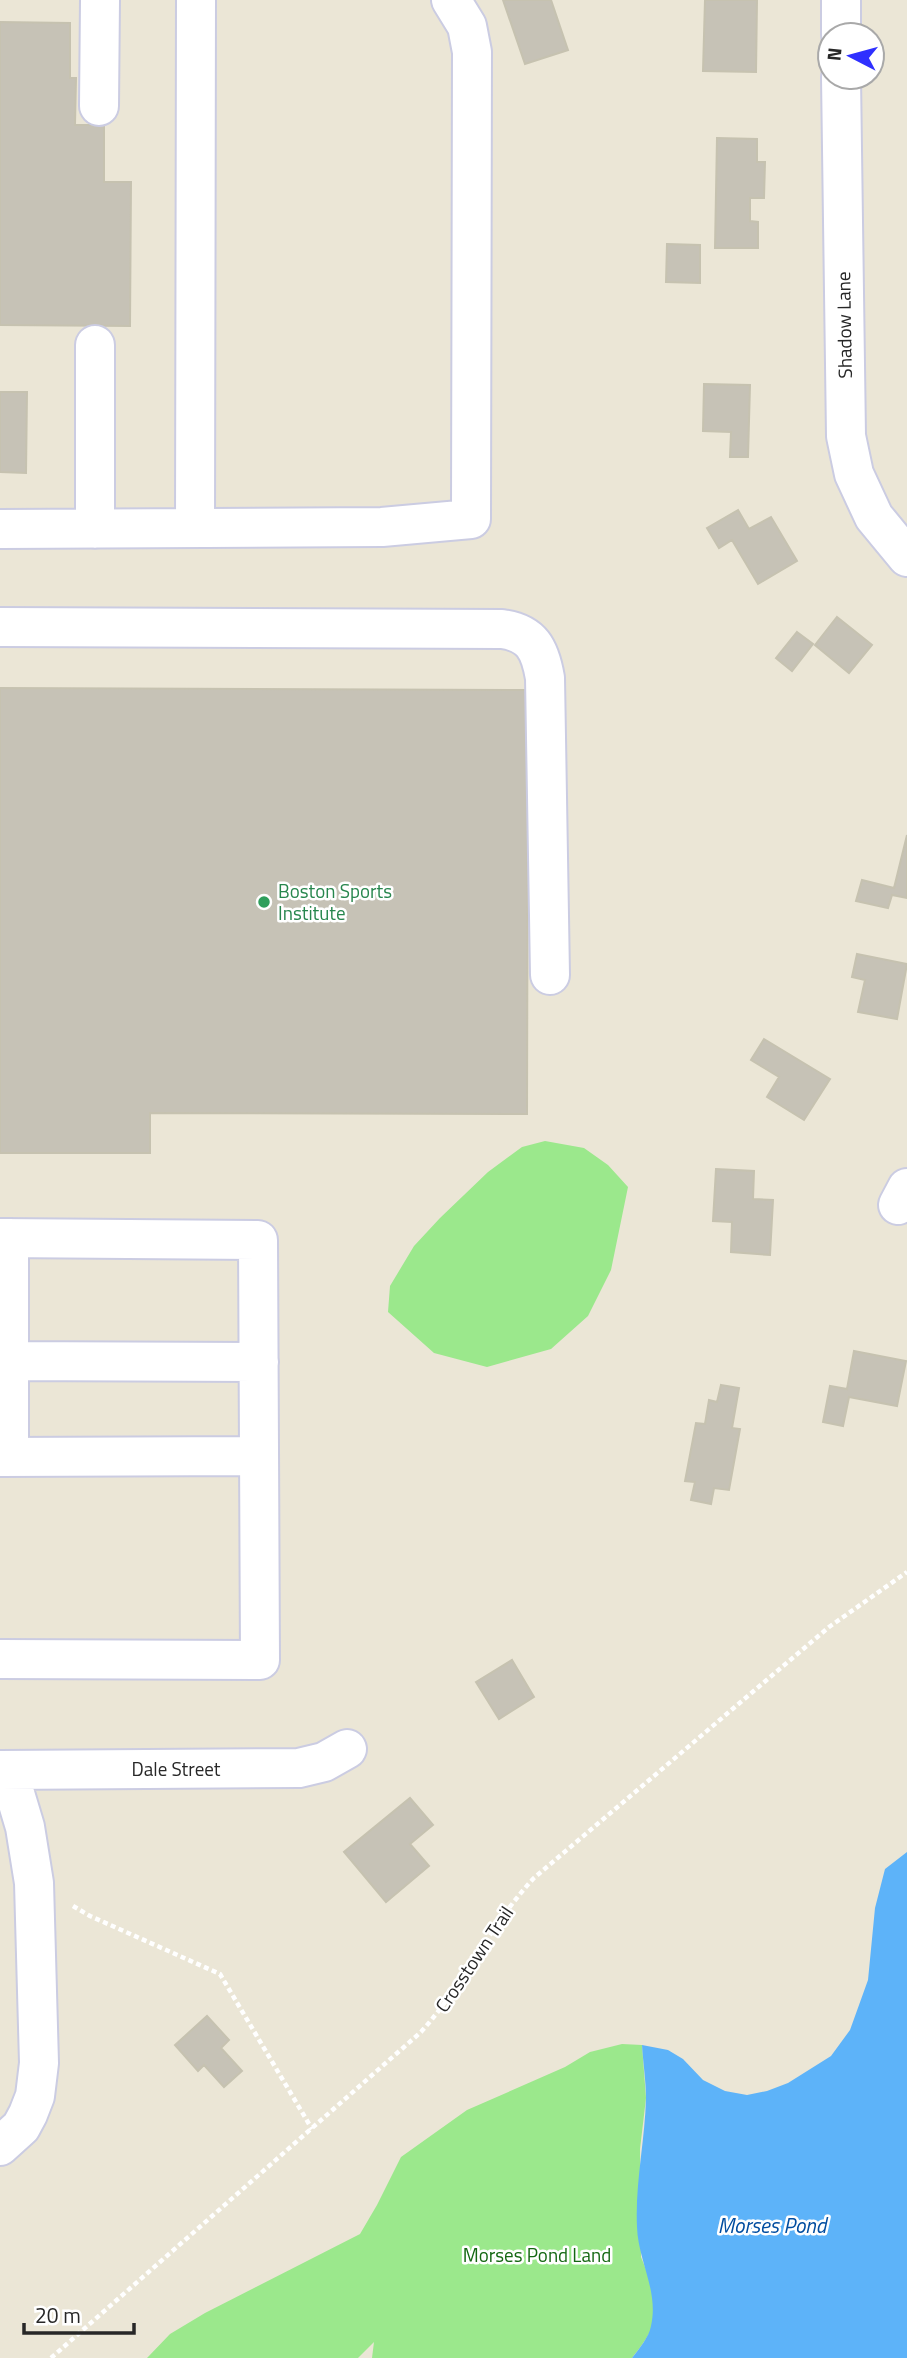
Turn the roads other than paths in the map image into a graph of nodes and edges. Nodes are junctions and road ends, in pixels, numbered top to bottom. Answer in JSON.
{"nodes":[{"id":1,"x":100,"y":0,"type":"edge"},
{"id":2,"x":196,"y":0,"type":"edge"},
{"id":3,"x":452,"y":0,"type":"edge"},
{"id":4,"x":841,"y":0,"type":"edge"},
{"id":5,"x":841,"y":21,"type":"edge"},
{"id":6,"x":841,"y":91,"type":"edge"},
{"id":7,"x":99,"y":106,"type":"dead end"},
{"id":8,"x":95,"y":345,"type":"dead end"},
{"id":9,"x":95,"y":528,"type":"junction"},
{"id":10,"x":195,"y":528,"type":"junction"},
{"id":11,"x":0,"y":529,"type":"edge"},
{"id":12,"x":907,"y":557,"type":"edge"},
{"id":13,"x":0,"y":627,"type":"edge"},
{"id":14,"x":550,"y":975,"type":"dead end"},
{"id":15,"x":4,"y":1238,"type":"edge"},
{"id":16,"x":4,"y":1361,"type":"edge"},
{"id":17,"x":259,"y":1362,"type":"junction"},
{"id":18,"x":259,"y":1456,"type":"junction"},
{"id":19,"x":4,"y":1457,"type":"edge"},
{"id":20,"x":0,"y":1659,"type":"edge"},
{"id":21,"x":347,"y":1749,"type":"dead end"},
{"id":22,"x":4,"y":1770,"type":"edge"},
{"id":23,"x":0,"y":2146,"type":"edge"}],
"edges":[{"from":1,"to":7,"type":"street"},
{"from":2,"to":10,"type":"street"},
{"from":3,"to":10,"type":"street"},
{"from":4,"to":5,"type":"street"},
{"from":6,"to":12,"type":"street","name":"Shadow Lane"},
{"from":8,"to":9,"type":"street"},
{"from":9,"to":10,"type":"street"},
{"from":9,"to":11,"type":"street"},
{"from":13,"to":14,"type":"street"},
{"from":15,"to":16,"type":"street"},
{"from":15,"to":17,"type":"street"},
{"from":16,"to":17,"type":"street"},
{"from":16,"to":19,"type":"street"},
{"from":17,"to":18,"type":"street"},
{"from":18,"to":19,"type":"street"},
{"from":18,"to":20,"type":"street"},
{"from":21,"to":22,"type":"street","name":"Dale Street"},
{"from":22,"to":23,"type":"street"}]}
